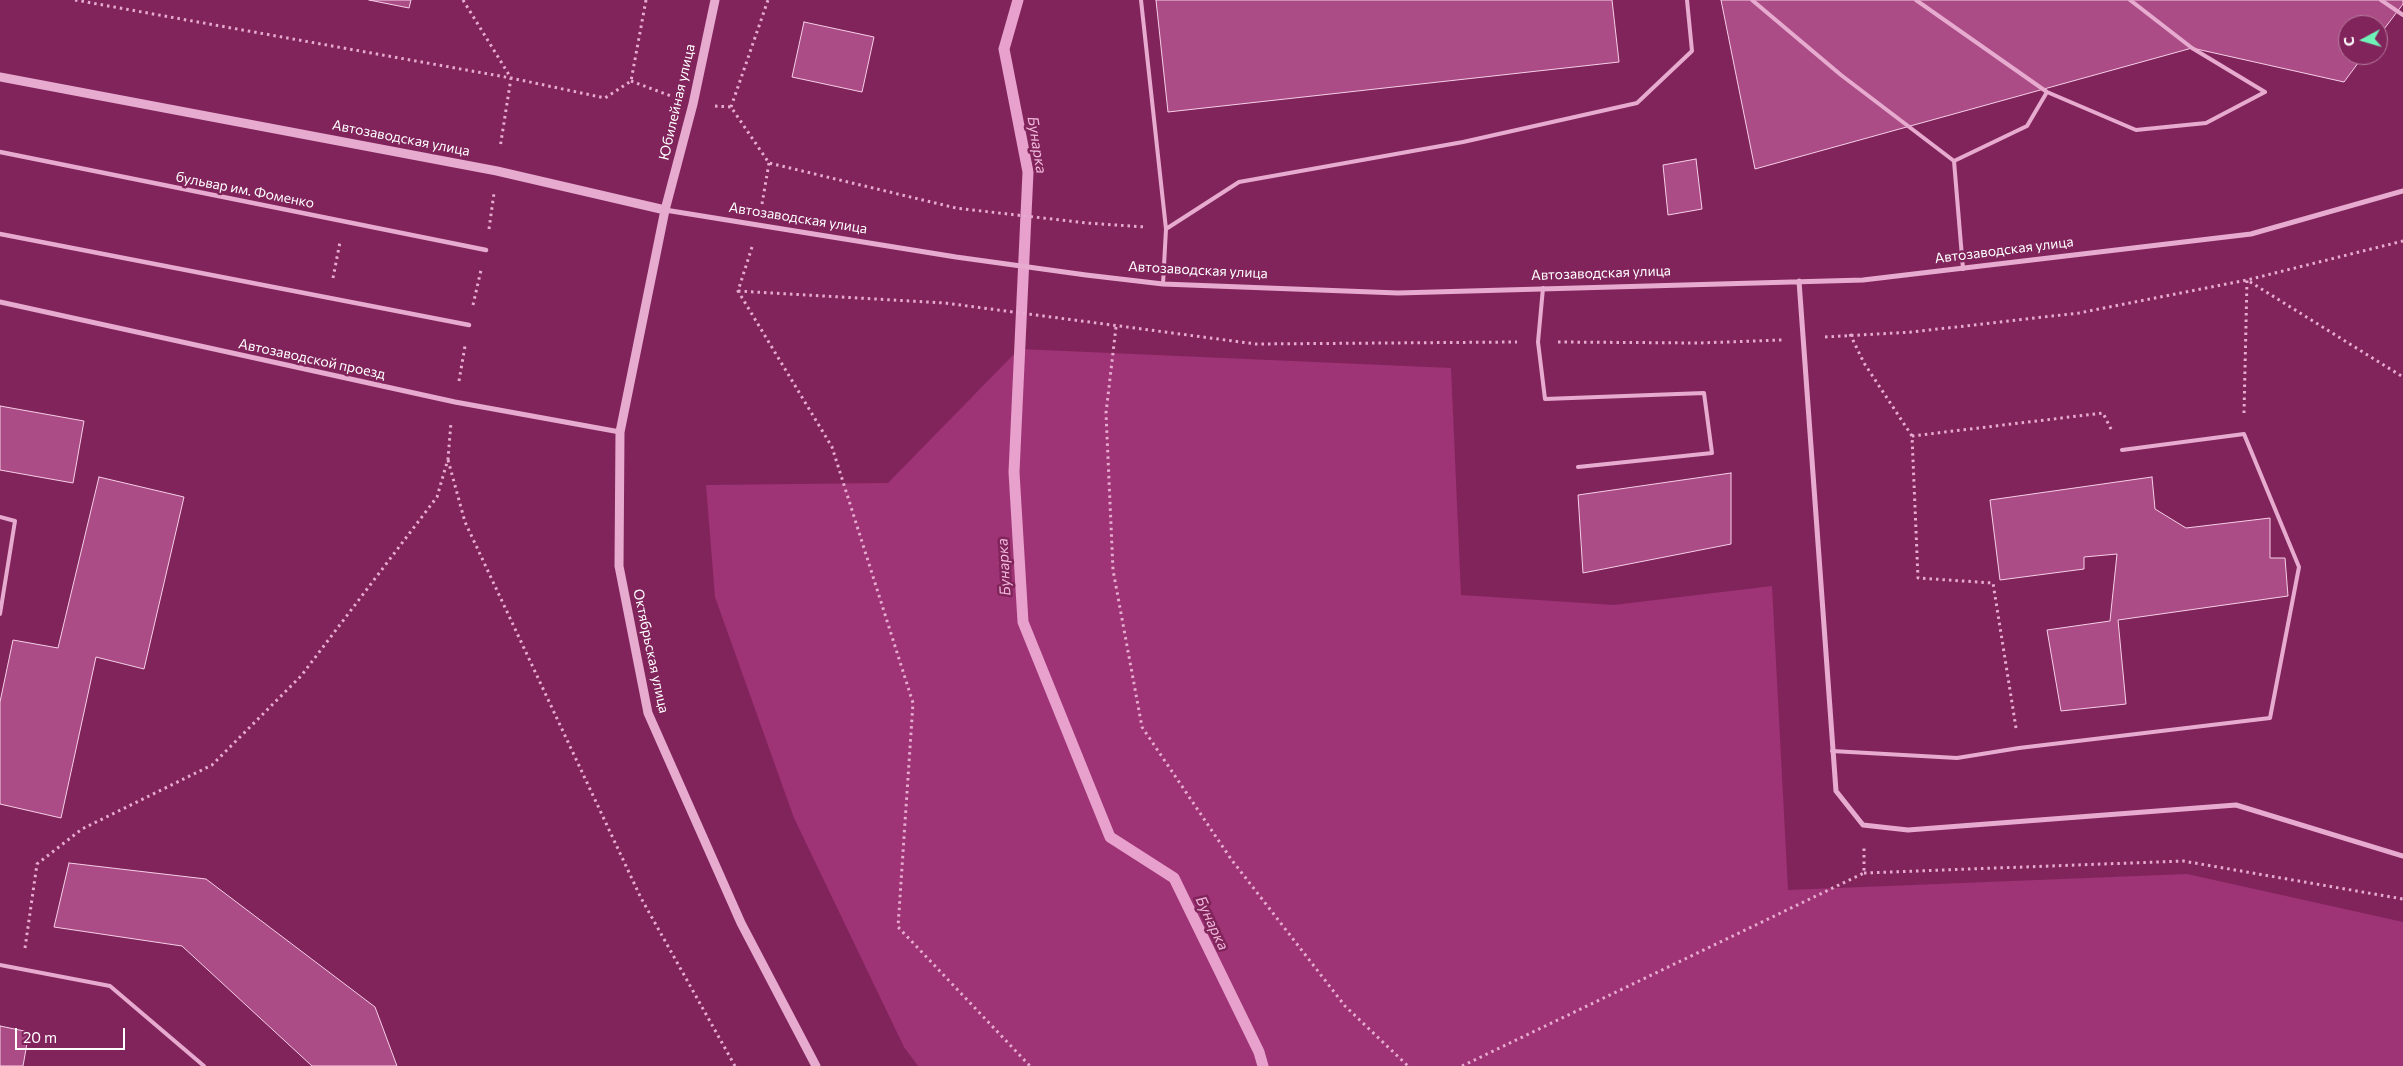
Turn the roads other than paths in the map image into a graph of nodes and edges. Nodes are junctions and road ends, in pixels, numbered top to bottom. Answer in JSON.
{"nodes":[{"id":1,"x":715,"y":0,"type":"edge"},
{"id":2,"x":1141,"y":0,"type":"edge"},
{"id":3,"x":1687,"y":0,"type":"edge"},
{"id":4,"x":1752,"y":0,"type":"edge"},
{"id":5,"x":1916,"y":0,"type":"edge"},
{"id":6,"x":2130,"y":0,"type":"edge"},
{"id":7,"x":2381,"y":0,"type":"edge"},
{"id":8,"x":2403,"y":15,"type":"edge"},
{"id":9,"x":0,"y":77,"type":"edge"},
{"id":10,"x":2047,"y":92,"type":"junction"},
{"id":11,"x":0,"y":152,"type":"edge"},
{"id":12,"x":1954,"y":161,"type":"junction"},
{"id":13,"x":2403,"y":191,"type":"edge"},
{"id":14,"x":665,"y":210,"type":"junction"},
{"id":15,"x":1166,"y":229,"type":"junction"},
{"id":16,"x":0,"y":234,"type":"edge"},
{"id":17,"x":486,"y":250,"type":"dead end"},
{"id":18,"x":1963,"y":269,"type":"junction"},
{"id":19,"x":1799,"y":281,"type":"junction"},
{"id":20,"x":1164,"y":284,"type":"junction"},
{"id":21,"x":1543,"y":288,"type":"junction"},
{"id":22,"x":0,"y":302,"type":"edge"},
{"id":23,"x":469,"y":325,"type":"dead end"},
{"id":24,"x":620,"y":432,"type":"junction"},
{"id":25,"x":2122,"y":450,"type":"road end"},
{"id":26,"x":1578,"y":467,"type":"dead end"},
{"id":27,"x":0,"y":517,"type":"edge"},
{"id":28,"x":0,"y":614,"type":"edge"},
{"id":29,"x":1832,"y":751,"type":"junction"},
{"id":30,"x":2403,"y":856,"type":"edge"},
{"id":31,"x":0,"y":966,"type":"edge"},
{"id":32,"x":204,"y":1066,"type":"edge"},
{"id":33,"x":816,"y":1066,"type":"edge"}],
"edges":[{"from":1,"to":14,"type":"street","name":"Юбилейная улица"},
{"from":2,"to":15,"type":"lane"},
{"from":3,"to":15,"type":"lane"},
{"from":4,"to":12,"type":"lane"},
{"from":5,"to":10,"type":"lane"},
{"from":6,"to":10,"type":"lane"},
{"from":7,"to":8,"type":"lane"},
{"from":9,"to":14,"type":"street","name":"Автозаводская улица"},
{"from":10,"to":12,"type":"lane"},
{"from":11,"to":17,"type":"street","name":"бульвар им. Фоменко"},
{"from":12,"to":18,"type":"lane"},
{"from":13,"to":18,"type":"street","name":"Автозаводская улица"},
{"from":14,"to":20,"type":"street","name":"Автозаводская улица"},
{"from":14,"to":24,"type":"street","name":"Октябрьская улица"},
{"from":15,"to":20,"type":"lane"},
{"from":16,"to":23,"type":"street"},
{"from":18,"to":19,"type":"street","name":"Автозаводская улица"},
{"from":19,"to":21,"type":"street","name":"Автозаводская улица"},
{"from":19,"to":29,"type":"street"},
{"from":20,"to":21,"type":"street","name":"Автозаводская улица"},
{"from":21,"to":26,"type":"lane"},
{"from":22,"to":24,"type":"street","name":"Автозаводской проезд"},
{"from":24,"to":33,"type":"street","name":"Октябрьская улица"},
{"from":25,"to":29,"type":"lane"},
{"from":27,"to":28,"type":"lane"},
{"from":29,"to":30,"type":"street"},
{"from":31,"to":32,"type":"lane"}]}
